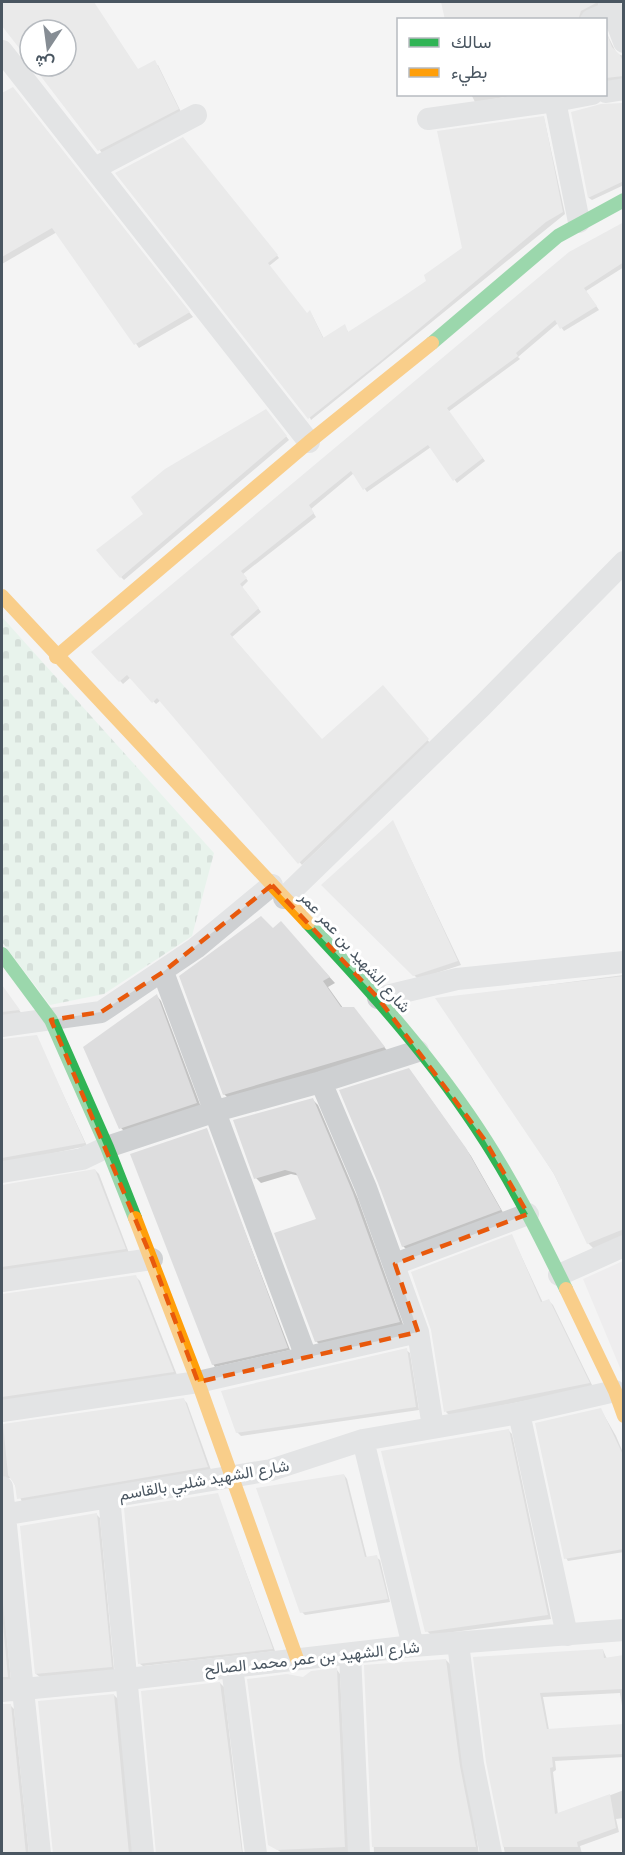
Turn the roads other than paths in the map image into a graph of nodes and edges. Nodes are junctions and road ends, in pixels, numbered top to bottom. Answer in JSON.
{"nodes":[{"id":1,"x":611,"y":6,"type":"edge"},
{"id":2,"x":594,"y":18,"type":"edge"},
{"id":3,"x":623,"y":39,"type":"edge"},
{"id":4,"x":2,"y":51,"type":"edge"},
{"id":5,"x":624,"y":89,"type":"edge"},
{"id":6,"x":607,"y":92,"type":"edge"},
{"id":7,"x":580,"y":96,"type":"edge"},
{"id":8,"x":555,"y":100,"type":"junction"},
{"id":9,"x":196,"y":115,"type":"dead end"},
{"id":10,"x":429,"y":119,"type":"dead end"},
{"id":11,"x":95,"y":168,"type":"junction"},
{"id":12,"x":624,"y":200,"type":"edge"},
{"id":13,"x":579,"y":222,"type":"junction"},
{"id":14,"x":309,"y":442,"type":"junction"},
{"id":15,"x":624,"y":562,"type":"edge"},
{"id":16,"x":2,"y":596,"type":"edge"},
{"id":17,"x":56,"y":657,"type":"junction"},
{"id":18,"x":278,"y":891,"type":"junction"},
{"id":19,"x":2,"y":954,"type":"edge"},
{"id":20,"x":624,"y":962,"type":"edge"},
{"id":21,"x":163,"y":972,"type":"junction"},
{"id":22,"x":378,"y":998,"type":"junction"},
{"id":23,"x":51,"y":1020,"type":"junction"},
{"id":24,"x":2,"y":1026,"type":"edge"},
{"id":25,"x":418,"y":1051,"type":"junction"},
{"id":26,"x":321,"y":1082,"type":"junction"},
{"id":27,"x":216,"y":1111,"type":"junction"},
{"id":28,"x":107,"y":1147,"type":"junction"},
{"id":29,"x":2,"y":1172,"type":"edge"},
{"id":30,"x":528,"y":1214,"type":"junction"},
{"id":31,"x":624,"y":1246,"type":"edge"},
{"id":32,"x":152,"y":1258,"type":"junction"},
{"id":33,"x":395,"y":1264,"type":"junction"},
{"id":34,"x":559,"y":1275,"type":"junction"},
{"id":35,"x":2,"y":1281,"type":"edge"},
{"id":36,"x":418,"y":1332,"type":"junction"},
{"id":37,"x":306,"y":1357,"type":"junction"},
{"id":38,"x":198,"y":1382,"type":"junction"},
{"id":39,"x":615,"y":1392,"type":"junction"},
{"id":40,"x":2,"y":1411,"type":"edge"},
{"id":41,"x":519,"y":1413,"type":"junction"},
{"id":42,"x":624,"y":1416,"type":"edge"},
{"id":43,"x":433,"y":1427,"type":"junction"},
{"id":44,"x":363,"y":1440,"type":"junction"},
{"id":45,"x":232,"y":1478,"type":"junction"},
{"id":46,"x":2,"y":1487,"type":"edge"},
{"id":47,"x":109,"y":1497,"type":"junction"},
{"id":48,"x":3,"y":1515,"type":"edge"},
{"id":49,"x":624,"y":1630,"type":"edge"},
{"id":50,"x":567,"y":1635,"type":"junction"},
{"id":51,"x":458,"y":1643,"type":"junction"},
{"id":52,"x":413,"y":1646,"type":"junction"},
{"id":53,"x":350,"y":1654,"type":"junction"},
{"id":54,"x":297,"y":1659,"type":"junction"},
{"id":55,"x":232,"y":1667,"type":"junction"},
{"id":56,"x":128,"y":1679,"type":"junction"},
{"id":57,"x":12,"y":1690,"type":"edge"},
{"id":58,"x":40,"y":1854,"type":"edge"},
{"id":59,"x":143,"y":1854,"type":"edge"},
{"id":60,"x":256,"y":1854,"type":"edge"},
{"id":61,"x":358,"y":1854,"type":"edge"},
{"id":62,"x":491,"y":1854,"type":"edge"}],
"edges":[{"from":1,"to":2,"type":"street"},
{"from":1,"to":3,"type":"street"},
{"from":4,"to":11,"type":"street"},
{"from":5,"to":6,"type":"street"},
{"from":7,"to":8,"type":"street"},
{"from":8,"to":10,"type":"street"},
{"from":8,"to":13,"type":"street"},
{"from":9,"to":11,"type":"street"},
{"from":11,"to":14,"type":"street"},
{"from":12,"to":13,"type":"street"},
{"from":13,"to":14,"type":"street"},
{"from":14,"to":17,"type":"street"},
{"from":15,"to":18,"type":"street"},
{"from":16,"to":17,"type":"street","name":"شارع الشهيد بن عمر عمر"},
{"from":17,"to":18,"type":"street","name":"شارع الشهيد بن عمر عمر"},
{"from":18,"to":21,"type":"street"},
{"from":18,"to":22,"type":"street","name":"شارع الشهيد بن عمر عمر"},
{"from":19,"to":23,"type":"street"},
{"from":20,"to":22,"type":"street"},
{"from":21,"to":23,"type":"street"},
{"from":21,"to":27,"type":"street"},
{"from":22,"to":25,"type":"street","name":"شارع الشهيد بن عمر عمر"},
{"from":23,"to":24,"type":"street"},
{"from":23,"to":28,"type":"street"},
{"from":25,"to":26,"type":"street"},
{"from":25,"to":30,"type":"street","name":"شارع الشهيد بن عمر عمر"},
{"from":26,"to":27,"type":"street"},
{"from":26,"to":33,"type":"street"},
{"from":27,"to":28,"type":"street"},
{"from":27,"to":37,"type":"street"},
{"from":28,"to":29,"type":"street"},
{"from":28,"to":32,"type":"street"},
{"from":30,"to":33,"type":"street"},
{"from":30,"to":34,"type":"street","name":"شارع الشهيد بن عمر عمر"},
{"from":31,"to":34,"type":"street"},
{"from":32,"to":35,"type":"street"},
{"from":32,"to":38,"type":"street"},
{"from":33,"to":36,"type":"street"},
{"from":34,"to":39,"type":"street","name":"شارع الشهيد بن عمر عمر"},
{"from":36,"to":37,"type":"street"},
{"from":36,"to":43,"type":"street"},
{"from":37,"to":38,"type":"street"},
{"from":38,"to":40,"type":"street"},
{"from":38,"to":45,"type":"street"},
{"from":39,"to":41,"type":"street","name":"شارع الشهيد شلبي بالقاسم"},
{"from":39,"to":42,"type":"street","name":"شارع الشهيد بن عمر عمر"},
{"from":41,"to":43,"type":"street","name":"شارع الشهيد شلبي بالقاسم"},
{"from":41,"to":50,"type":"street"},
{"from":43,"to":44,"type":"street","name":"شارع الشهيد شلبي بالقاسم"},
{"from":44,"to":45,"type":"street","name":"شارع الشهيد شلبي بالقاسم"},
{"from":44,"to":52,"type":"street"},
{"from":45,"to":47,"type":"street","name":"شارع الشهيد شلبي بالقاسم"},
{"from":45,"to":54,"type":"street"},
{"from":46,"to":48,"type":"street"},
{"from":47,"to":48,"type":"street","name":"شارع الشهيد شلبي بالقاسم"},
{"from":47,"to":56,"type":"street"},
{"from":48,"to":57,"type":"street"},
{"from":49,"to":50,"type":"street","name":"شارع الشهيد بن عمر محمد الصالح"},
{"from":50,"to":51,"type":"street","name":"شارع الشهيد بن عمر محمد الصالح"},
{"from":51,"to":52,"type":"street","name":"شارع الشهيد بن عمر محمد الصالح"},
{"from":51,"to":62,"type":"street"},
{"from":52,"to":53,"type":"street","name":"شارع الشهيد بن عمر محمد الصالح"},
{"from":53,"to":54,"type":"street","name":"شارع الشهيد بن عمر محمد الصالح"},
{"from":53,"to":61,"type":"street"},
{"from":54,"to":55,"type":"street","name":"شارع الشهيد بن عمر محمد الصالح"},
{"from":55,"to":56,"type":"street","name":"شارع الشهيد بن عمر محمد الصالح"},
{"from":55,"to":60,"type":"street"},
{"from":56,"to":57,"type":"street","name":"شارع الشهيد بن عمر محمد الصالح"},
{"from":56,"to":59,"type":"street"},
{"from":57,"to":58,"type":"street"}]}
